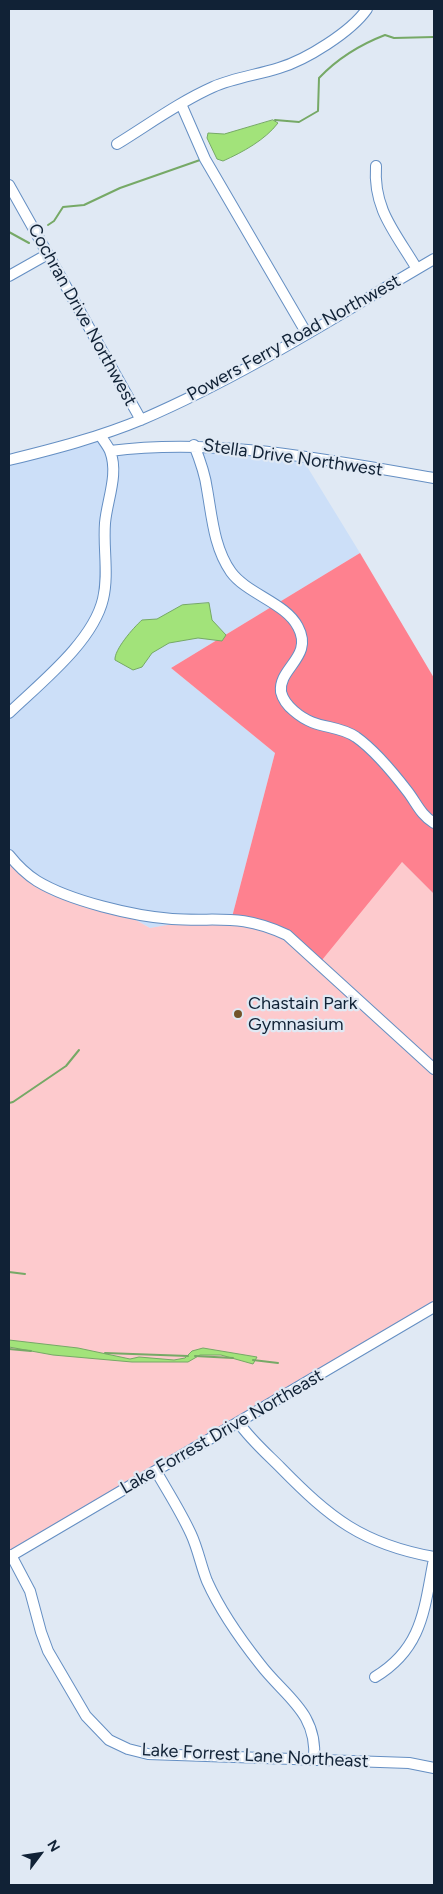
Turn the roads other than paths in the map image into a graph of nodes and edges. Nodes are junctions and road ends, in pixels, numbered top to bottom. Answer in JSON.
{"nodes":[{"id":1,"x":367,"y":9,"type":"edge"},
{"id":2,"x":181,"y":104,"type":"junction"},
{"id":3,"x":117,"y":144,"type":"dead end"},
{"id":4,"x":376,"y":166,"type":"dead end"},
{"id":5,"x":9,"y":184,"type":"edge"},
{"id":6,"x":48,"y":254,"type":"junction"},
{"id":7,"x":434,"y":259,"type":"edge"},
{"id":8,"x":417,"y":269,"type":"junction"},
{"id":9,"x":9,"y":276,"type":"edge"},
{"id":10,"x":307,"y":334,"type":"junction"},
{"id":11,"x":141,"y":420,"type":"junction"},
{"id":12,"x":100,"y":435,"type":"junction"},
{"id":13,"x":194,"y":445,"type":"junction"},
{"id":14,"x":110,"y":451,"type":"junction"},
{"id":15,"x":9,"y":460,"type":"edge"},
{"id":16,"x":434,"y":478,"type":"edge"},
{"id":17,"x":9,"y":713,"type":"edge"},
{"id":18,"x":434,"y":823,"type":"edge"},
{"id":19,"x":9,"y":855,"type":"edge"},
{"id":20,"x":434,"y":1069,"type":"edge"},
{"id":21,"x":434,"y":1307,"type":"edge"},
{"id":22,"x":239,"y":1423,"type":"junction"},
{"id":23,"x":156,"y":1471,"type":"junction"},
{"id":24,"x":10,"y":1556,"type":"edge"},
{"id":25,"x":434,"y":1558,"type":"edge"},
{"id":26,"x":375,"y":1677,"type":"dead end"},
{"id":27,"x":314,"y":1760,"type":"junction"},
{"id":28,"x":434,"y":1768,"type":"edge"}],
"edges":[{"from":1,"to":2,"type":"street"},
{"from":2,"to":3,"type":"street"},
{"from":2,"to":10,"type":"street"},
{"from":4,"to":8,"type":"street"},
{"from":5,"to":6,"type":"street","name":"Cochran Drive Northwest"},
{"from":6,"to":9,"type":"street"},
{"from":6,"to":11,"type":"street","name":"Cochran Drive Northwest"},
{"from":7,"to":8,"type":"street","name":"Powers Ferry Road Northwest"},
{"from":8,"to":10,"type":"street","name":"Powers Ferry Road Northwest"},
{"from":10,"to":11,"type":"street","name":"Powers Ferry Road Northwest"},
{"from":11,"to":12,"type":"street","name":"Powers Ferry Road Northwest"},
{"from":12,"to":14,"type":"street"},
{"from":12,"to":15,"type":"street","name":"Powers Ferry Road Northwest"},
{"from":13,"to":14,"type":"street","name":"Stella Drive Northwest"},
{"from":13,"to":16,"type":"street","name":"Stella Drive Northwest"},
{"from":13,"to":18,"type":"street"},
{"from":14,"to":17,"type":"street"},
{"from":19,"to":20,"type":"street"},
{"from":21,"to":22,"type":"street","name":"Lake Forrest Drive Northeast"},
{"from":22,"to":23,"type":"street","name":"Lake Forrest Drive Northeast"},
{"from":22,"to":25,"type":"street"},
{"from":23,"to":24,"type":"street","name":"Lake Forrest Drive Northeast"},
{"from":23,"to":27,"type":"street"},
{"from":24,"to":27,"type":"street","name":"Lake Forrest Lane Northeast"},
{"from":25,"to":26,"type":"street"},
{"from":27,"to":28,"type":"street","name":"Lake Forrest Lane Northeast"}]}
